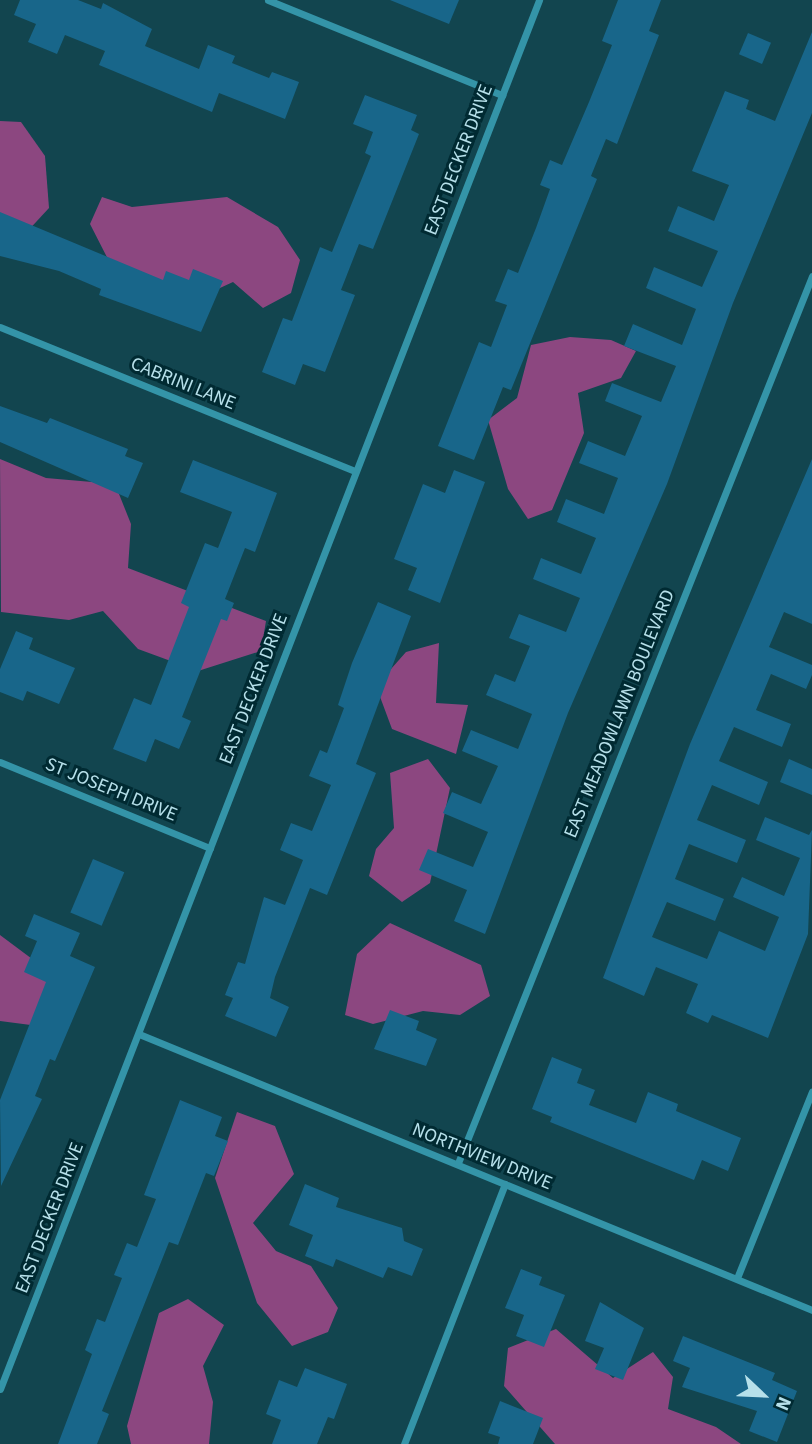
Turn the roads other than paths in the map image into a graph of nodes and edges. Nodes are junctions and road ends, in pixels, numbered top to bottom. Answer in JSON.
{"nodes":[{"id":1,"x":268,"y":0,"type":"edge"},
{"id":2,"x":539,"y":0,"type":"edge"},
{"id":3,"x":502,"y":95,"type":"junction"},
{"id":4,"x":812,"y":276,"type":"edge"},
{"id":5,"x":0,"y":327,"type":"edge"},
{"id":6,"x":355,"y":471,"type":"junction"},
{"id":7,"x":0,"y":762,"type":"edge"},
{"id":8,"x":210,"y":848,"type":"junction"},
{"id":9,"x":139,"y":1034,"type":"junction"},
{"id":10,"x":812,"y":1091,"type":"edge"},
{"id":11,"x":458,"y":1163,"type":"junction"},
{"id":12,"x":505,"y":1184,"type":"junction"},
{"id":13,"x":737,"y":1278,"type":"junction"},
{"id":14,"x":812,"y":1310,"type":"edge"},
{"id":15,"x":0,"y":1390,"type":"edge"},
{"id":16,"x":404,"y":1444,"type":"edge"}],
"edges":[{"from":1,"to":3,"type":"street"},
{"from":2,"to":3,"type":"street","name":"EAST DECKER DRIVE"},
{"from":3,"to":6,"type":"street","name":"EAST DECKER DRIVE"},
{"from":4,"to":11,"type":"street","name":"EAST MEADOWLAWN BOULEVARD"},
{"from":5,"to":6,"type":"street","name":"CABRINI LANE"},
{"from":6,"to":8,"type":"street","name":"EAST DECKER DRIVE"},
{"from":7,"to":8,"type":"street","name":"ST JOSEPH DRIVE"},
{"from":8,"to":9,"type":"street","name":"EAST DECKER DRIVE"},
{"from":9,"to":11,"type":"street","name":"NORTHVIEW DRIVE"},
{"from":9,"to":15,"type":"street","name":"EAST DECKER DRIVE"},
{"from":10,"to":13,"type":"street"},
{"from":11,"to":12,"type":"street","name":"NORTHVIEW DRIVE"},
{"from":12,"to":13,"type":"street","name":"NORTHVIEW DRIVE"},
{"from":12,"to":16,"type":"street"},
{"from":13,"to":14,"type":"street","name":"NORTHVIEW DRIVE"}]}
